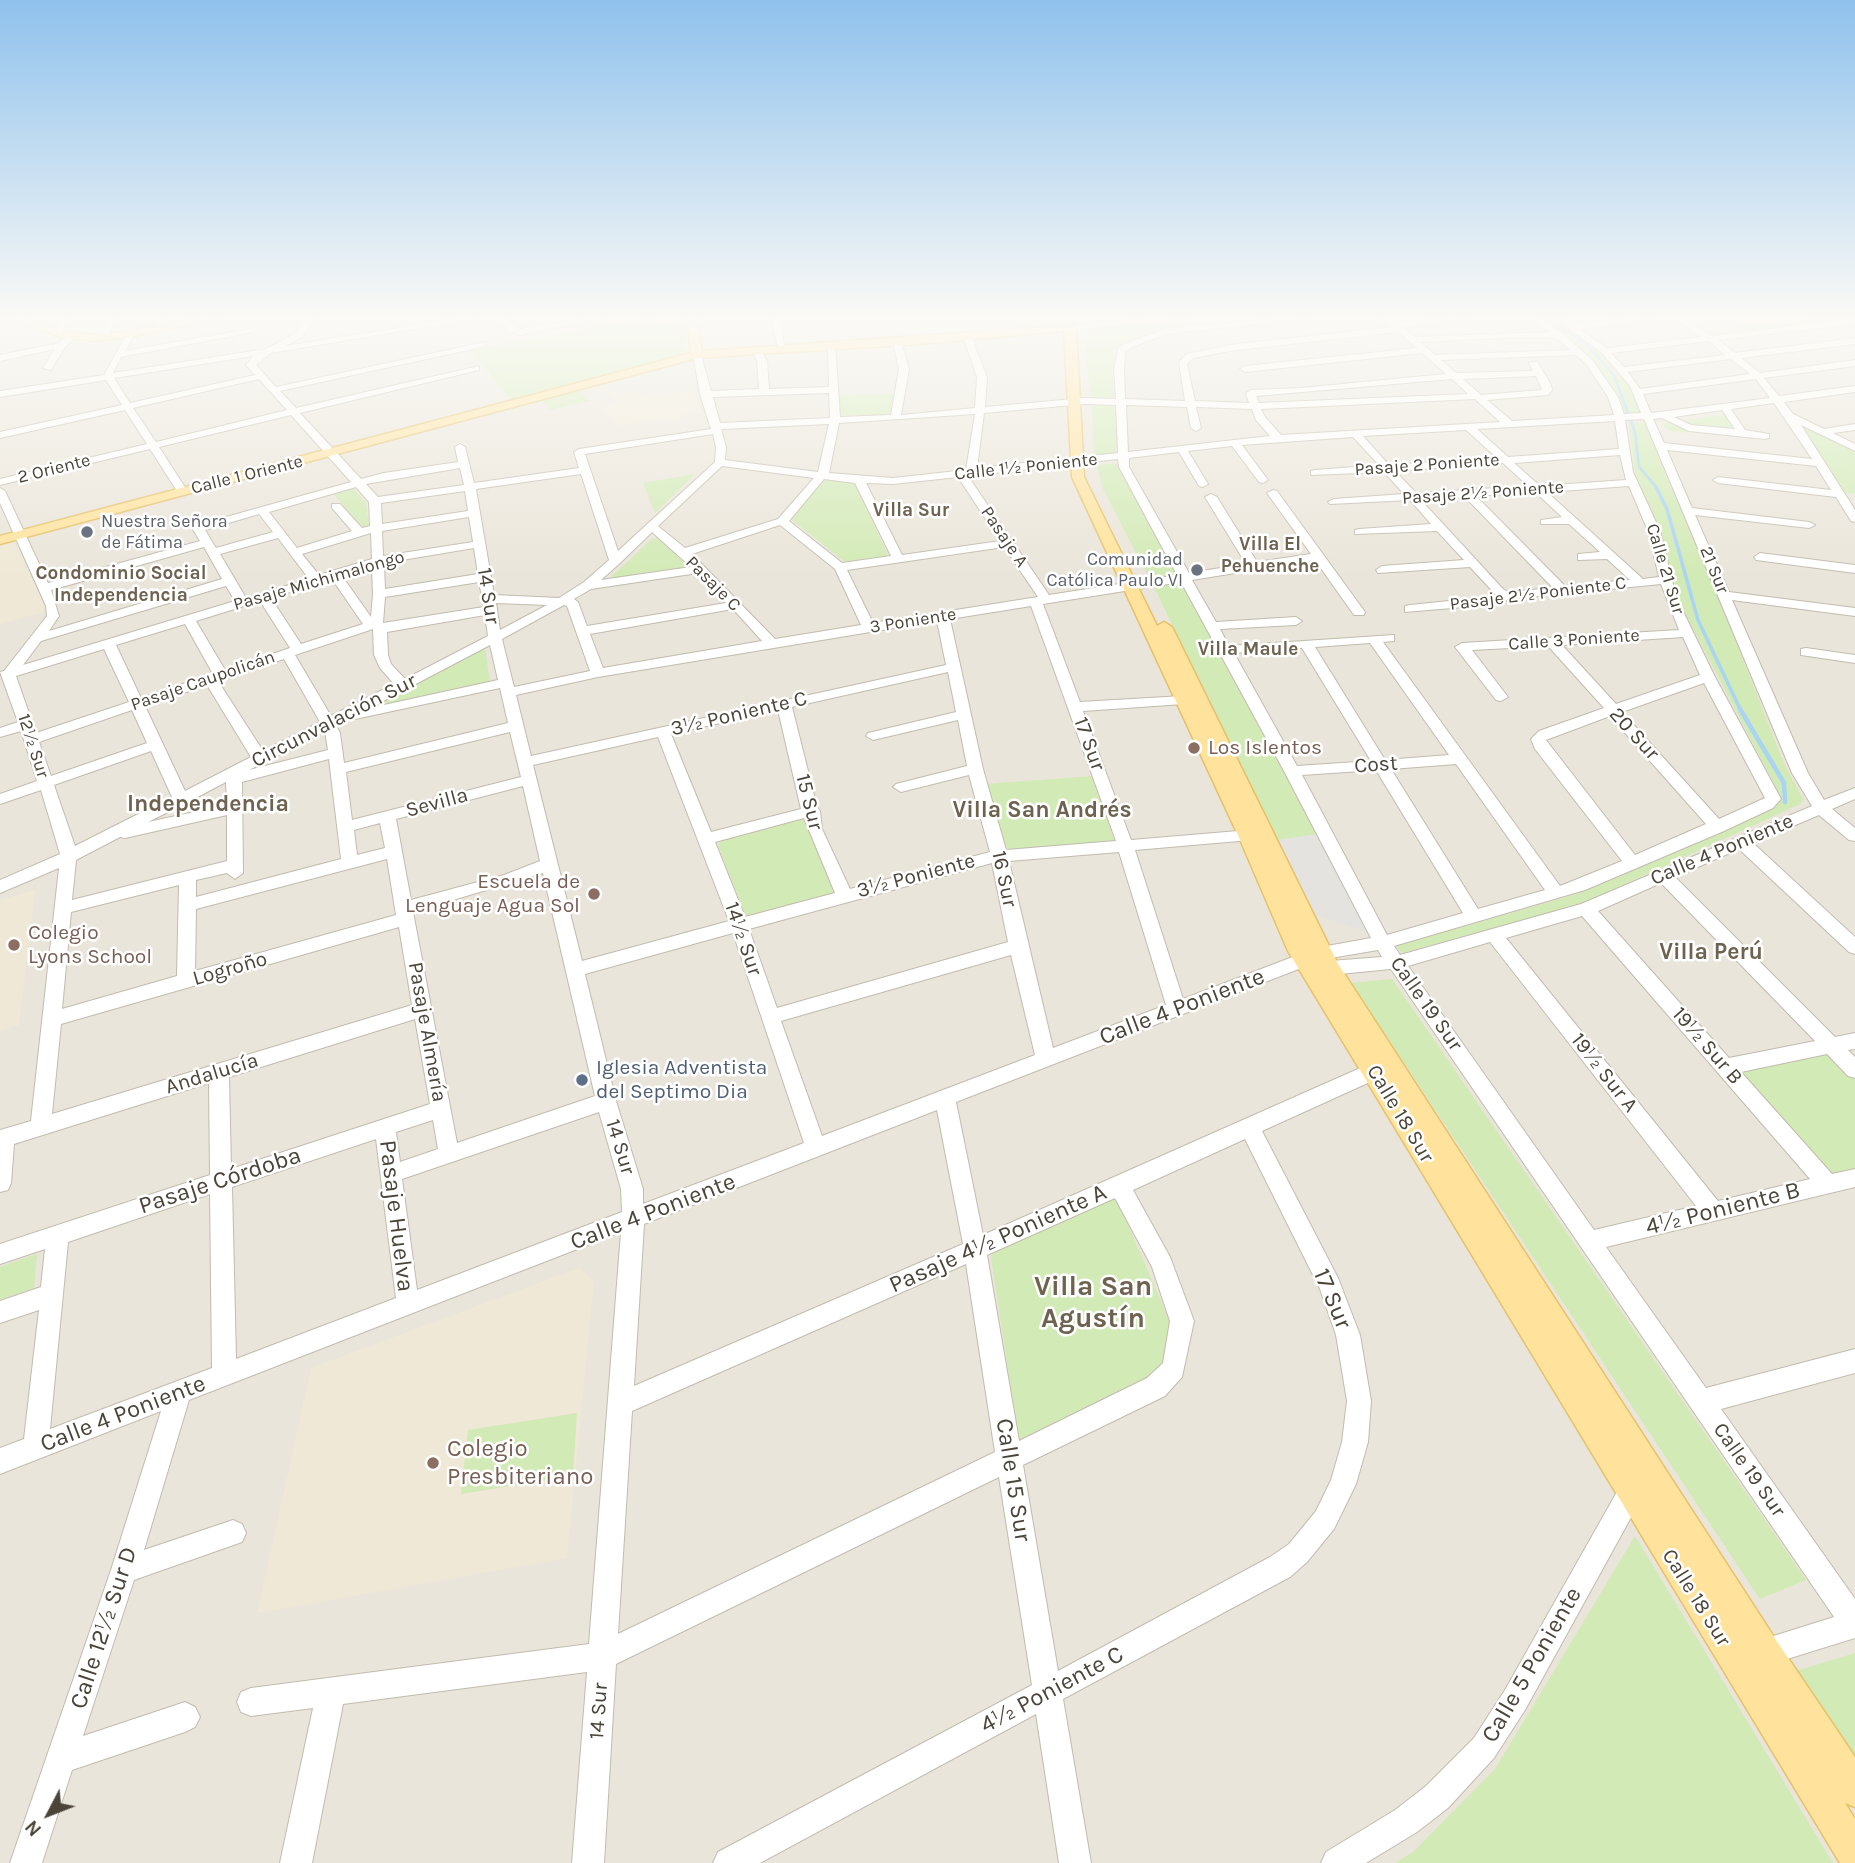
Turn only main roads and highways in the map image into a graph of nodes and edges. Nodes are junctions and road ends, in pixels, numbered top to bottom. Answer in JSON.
{"nodes":[{"id":1,"x":515,"y":404,"type":"edge"},
{"id":2,"x":1079,"y":404,"type":"edge"},
{"id":3,"x":0,"y":540,"type":"edge"},
{"id":4,"x":1136,"y":586,"type":"junction"},
{"id":5,"x":1319,"y":960,"type":"junction"},
{"id":6,"x":1750,"y":1656,"type":"junction"},
{"id":7,"x":1855,"y":1789,"type":"edge"},
{"id":8,"x":1855,"y":1853,"type":"edge"}],
"edges":[{"from":1,"to":3,"type":"main road","name":"Calle 1 Oriente"},
{"from":2,"to":4,"type":"main road","name":"Calle 18 Sur"},
{"from":4,"to":5,"type":"main road","name":"Calle 18 Sur"},
{"from":4,"to":5,"type":"main road","name":"Calle 18 Sur"},
{"from":5,"to":6,"type":"main road","name":"Calle 18 Sur"},
{"from":5,"to":6,"type":"main road","name":"Calle 18 Sur"},
{"from":6,"to":7,"type":"main road","name":"Calle 18 Sur"},
{"from":6,"to":8,"type":"main road","name":"Calle 18 Sur"}]}
